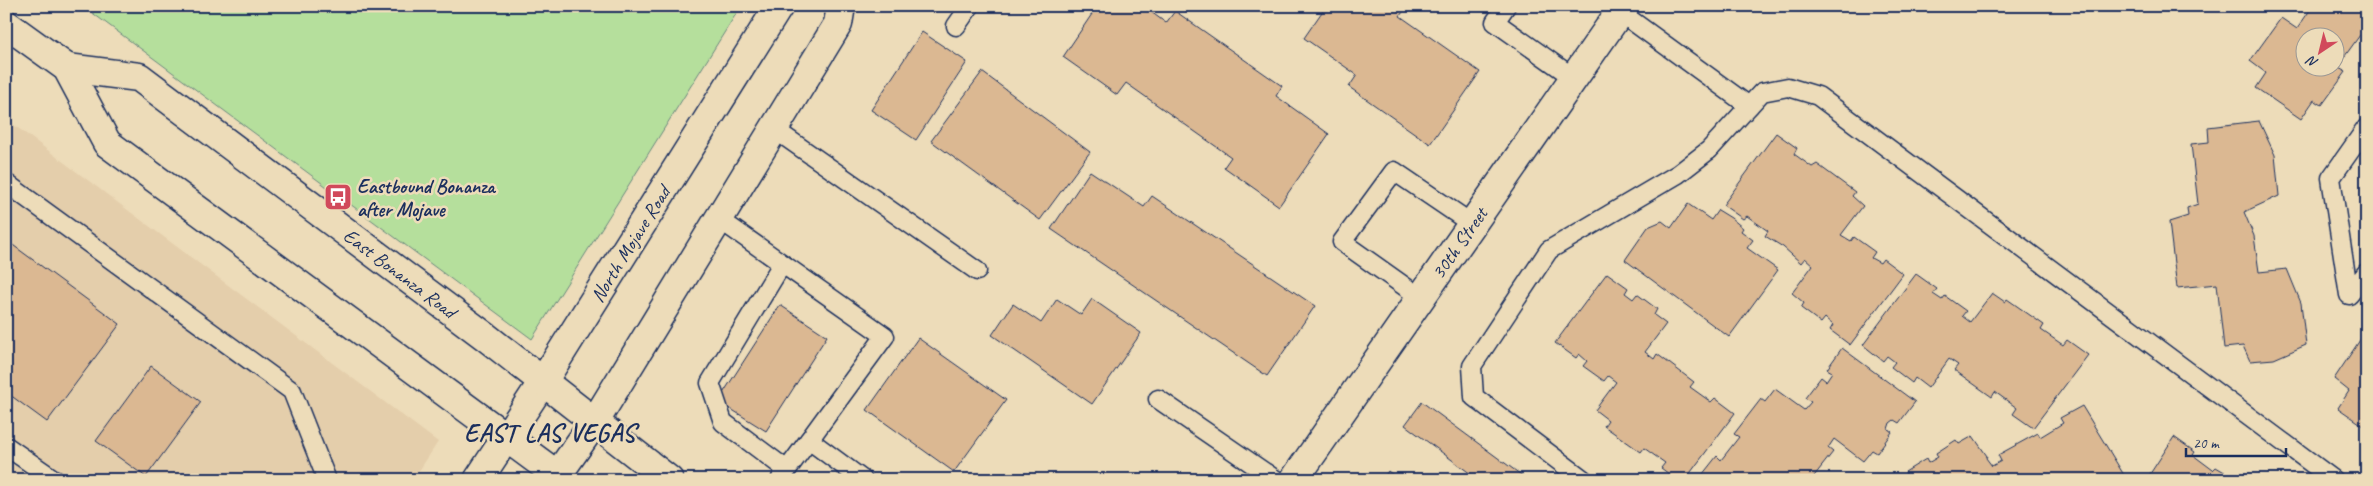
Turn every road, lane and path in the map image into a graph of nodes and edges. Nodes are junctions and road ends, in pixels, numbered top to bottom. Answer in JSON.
{"nodes":[{"id":1,"x":779,"y":6,"type":"edge"},
{"id":2,"x":841,"y":6,"type":"edge"},
{"id":3,"x":970,"y":6,"type":"edge"},
{"id":4,"x":1506,"y":6,"type":"edge"},
{"id":5,"x":1619,"y":8,"type":"edge"},
{"id":6,"x":6,"y":24,"type":"edge"},
{"id":7,"x":956,"y":26,"type":"dead end"},
{"id":8,"x":67,"y":68,"type":"junction"},
{"id":9,"x":1574,"y":78,"type":"junction"},
{"id":10,"x":1749,"y":106,"type":"junction"},
{"id":11,"x":2367,"y":127,"type":"edge"},
{"id":12,"x":774,"y":129,"type":"junction"},
{"id":13,"x":6,"y":183,"type":"edge"},
{"id":14,"x":719,"y":219,"type":"junction"},
{"id":15,"x":1472,"y":224,"type":"junction"},
{"id":16,"x":782,"y":264,"type":"junction"},
{"id":17,"x":977,"y":272,"type":"dead end"},
{"id":18,"x":2367,"y":272,"type":"edge"},
{"id":19,"x":1421,"y":298,"type":"junction"},
{"id":20,"x":542,"y":383,"type":"junction"},
{"id":21,"x":1158,"y":399,"type":"dead end"},
{"id":22,"x":594,"y":424,"type":"junction"},
{"id":23,"x":507,"y":437,"type":"junction"},
{"id":24,"x":809,"y":440,"type":"junction"},
{"id":25,"x":6,"y":446,"type":"edge"},
{"id":26,"x":36,"y":475,"type":"edge"},
{"id":27,"x":784,"y":475,"type":"edge"},
{"id":28,"x":558,"y":478,"type":"edge"},
{"id":29,"x":55,"y":480,"type":"edge"},
{"id":30,"x":327,"y":480,"type":"edge"},
{"id":31,"x":478,"y":480,"type":"edge"},
{"id":32,"x":669,"y":480,"type":"edge"},
{"id":33,"x":863,"y":480,"type":"edge"},
{"id":34,"x":1276,"y":480,"type":"edge"},
{"id":35,"x":1294,"y":480,"type":"edge"},
{"id":36,"x":1584,"y":480,"type":"edge"},
{"id":37,"x":2334,"y":480,"type":"edge"}],
"edges":[{"from":1,"to":20,"type":"street","name":"North Mojave Road"},
{"from":2,"to":12,"type":"street"},
{"from":3,"to":7,"type":"lane"},
{"from":4,"to":9,"type":"lane"},
{"from":5,"to":9,"type":"street","name":"30th Street"},
{"from":5,"to":10,"type":"lane"},
{"from":6,"to":8,"type":"street","name":"East Bonanza Road"},
{"from":8,"to":20,"type":"street","name":"East Bonanza Road"},
{"from":8,"to":23,"type":"street","name":"East Bonanza Road"},
{"from":9,"to":15,"type":"street","name":"30th Street"},
{"from":10,"to":36,"type":"lane"},
{"from":10,"to":37,"type":"lane"},
{"from":11,"to":18,"type":"lane"},
{"from":12,"to":14,"type":"street"},
{"from":12,"to":17,"type":"lane"},
{"from":13,"to":30,"type":"lane"},
{"from":14,"to":16,"type":"lane"},
{"from":14,"to":22,"type":"street"},
{"from":15,"to":19,"type":"street","name":"30th Street"},
{"from":15,"to":19,"type":"lane"},
{"from":16,"to":24,"type":"lane"},
{"from":16,"to":27,"type":"lane"},
{"from":19,"to":35,"type":"street","name":"30th Street"},
{"from":20,"to":22,"type":"street","name":"East Bonanza Road"},
{"from":20,"to":23,"type":"street","name":"North Mojave Road"},
{"from":21,"to":34,"type":"lane"},
{"from":22,"to":28,"type":"street"},
{"from":22,"to":32,"type":"street","name":"East Bonanza Road"},
{"from":23,"to":28,"type":"street","name":"East Bonanza Road"},
{"from":23,"to":31,"type":"street","name":"North Mojave Road"},
{"from":24,"to":27,"type":"lane"},
{"from":24,"to":33,"type":"lane"},
{"from":25,"to":26,"type":"lane"},
{"from":26,"to":29,"type":"lane"}]}
